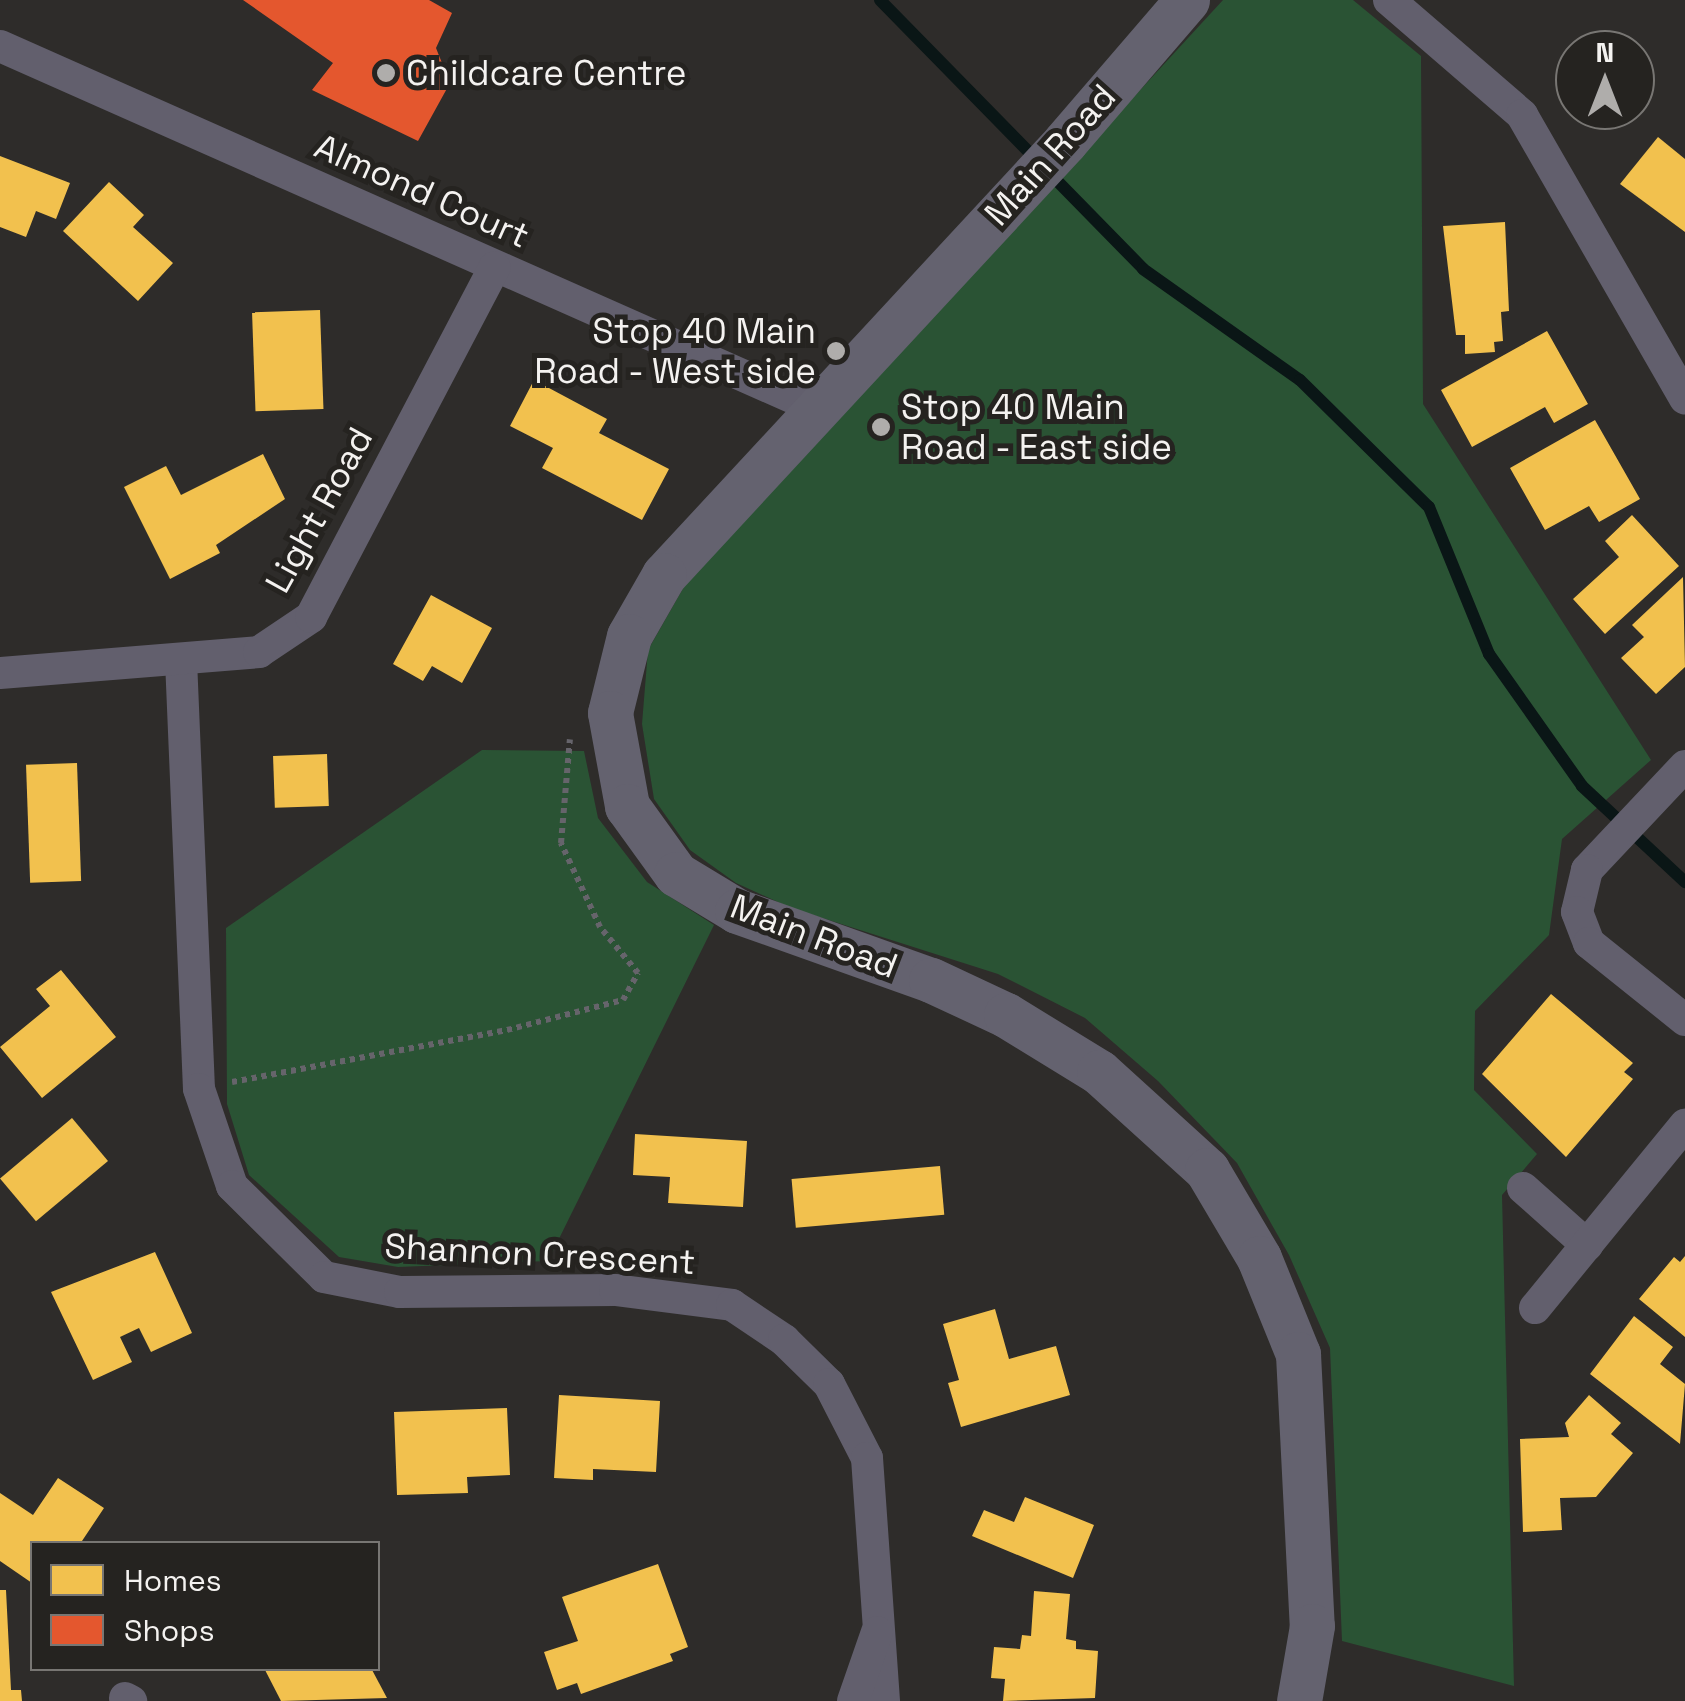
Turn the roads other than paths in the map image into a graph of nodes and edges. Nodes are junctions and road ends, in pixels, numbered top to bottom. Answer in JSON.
{"nodes":[{"id":1,"x":1187,"y":0,"type":"edge"},
{"id":2,"x":1389,"y":0,"type":"edge"},
{"id":3,"x":0,"y":46,"type":"edge"},
{"id":4,"x":494,"y":266,"type":"junction"},
{"id":5,"x":1685,"y":399,"type":"edge"},
{"id":6,"x":814,"y":407,"type":"junction"},
{"id":7,"x":181,"y":660,"type":"junction"},
{"id":8,"x":0,"y":673,"type":"edge"},
{"id":9,"x":1685,"y":766,"type":"edge"},
{"id":10,"x":1685,"y":1020,"type":"edge"},
{"id":11,"x":1685,"y":1126,"type":"edge"},
{"id":12,"x":1524,"y":1188,"type":"dead end"},
{"id":13,"x":1587,"y":1245,"type":"junction"},
{"id":14,"x":1535,"y":1308,"type":"dead end"},
{"id":15,"x":877,"y":1632,"type":"junction"},
{"id":16,"x":852,"y":1701,"type":"edge"},
{"id":17,"x":884,"y":1701,"type":"edge"},
{"id":18,"x":1300,"y":1701,"type":"edge"}],
"edges":[{"from":1,"to":6,"type":"main road","name":"Main Road"},
{"from":2,"to":5,"type":"street"},
{"from":3,"to":4,"type":"street","name":"Almond Court"},
{"from":4,"to":6,"type":"street","name":"Almond Court"},
{"from":4,"to":7,"type":"street","name":"Light Road"},
{"from":6,"to":18,"type":"main road","name":"Main Road"},
{"from":7,"to":8,"type":"street","name":"Light Road"},
{"from":7,"to":15,"type":"street","name":"Shannon Crescent"},
{"from":9,"to":10,"type":"street"},
{"from":11,"to":13,"type":"street"},
{"from":12,"to":13,"type":"street"},
{"from":13,"to":14,"type":"street"},
{"from":15,"to":16,"type":"street","name":"Shannon Crescent"},
{"from":15,"to":17,"type":"street","name":"Shannon Crescent"}]}
